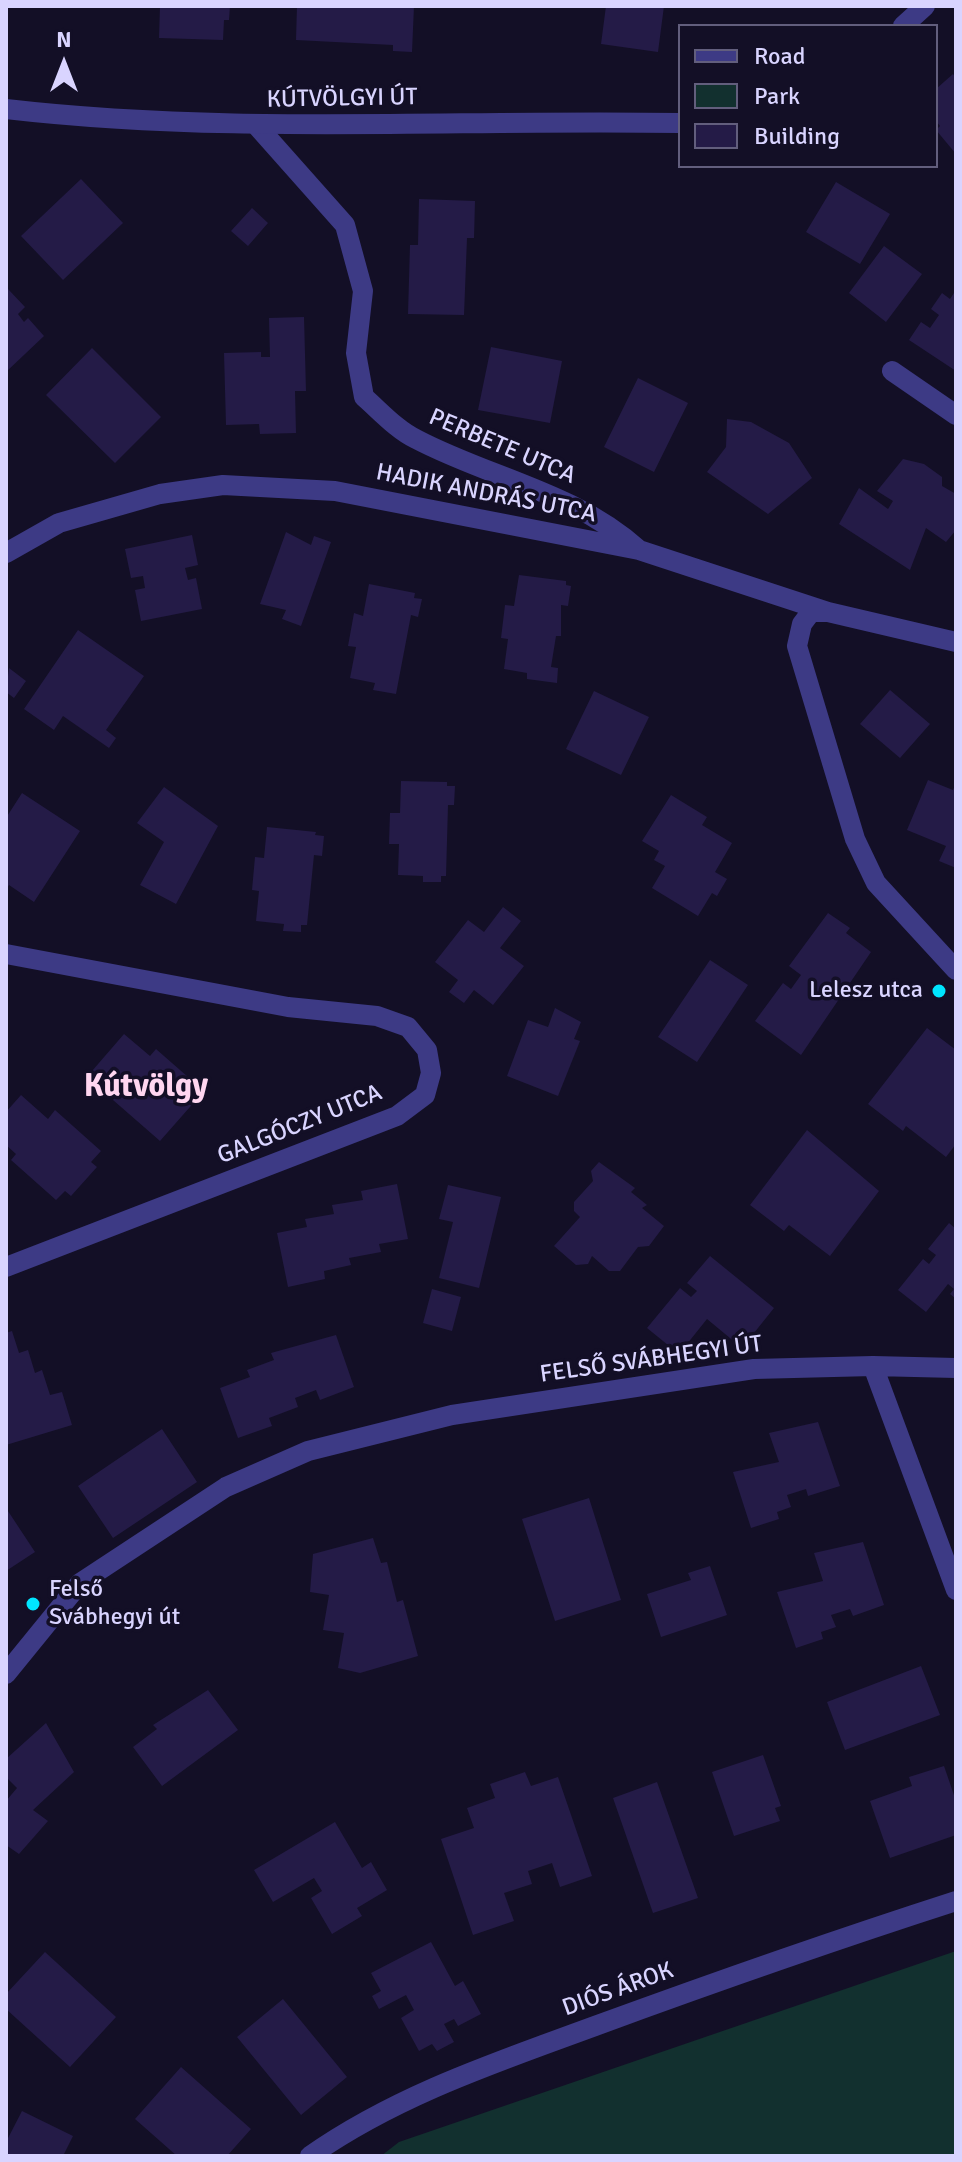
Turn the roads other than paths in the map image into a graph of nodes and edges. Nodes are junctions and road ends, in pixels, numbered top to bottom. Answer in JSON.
{"nodes":[{"id":1,"x":925,"y":6,"type":"edge"},
{"id":2,"x":905,"y":24,"type":"edge"},
{"id":3,"x":6,"y":109,"type":"edge"},
{"id":4,"x":678,"y":123,"type":"edge"},
{"id":5,"x":258,"y":127,"type":"junction"},
{"id":6,"x":892,"y":371,"type":"dead end"},
{"id":7,"x":956,"y":415,"type":"edge"},
{"id":8,"x":639,"y":550,"type":"junction"},
{"id":9,"x":6,"y":553,"type":"edge"},
{"id":10,"x":828,"y":612,"type":"junction"},
{"id":11,"x":956,"y":642,"type":"edge"},
{"id":12,"x":6,"y":954,"type":"edge"},
{"id":13,"x":956,"y":970,"type":"edge"},
{"id":14,"x":6,"y":1267,"type":"edge"},
{"id":15,"x":873,"y":1366,"type":"junction"},
{"id":16,"x":956,"y":1368,"type":"edge"},
{"id":17,"x":956,"y":1590,"type":"edge"},
{"id":18,"x":6,"y":1674,"type":"edge"},
{"id":19,"x":956,"y":1901,"type":"edge"},
{"id":20,"x":310,"y":2156,"type":"edge"}],
"edges":[{"from":1,"to":2,"type":"street"},
{"from":3,"to":5,"type":"street","name":"KÚTVÖLGYI ÚT"},
{"from":4,"to":5,"type":"street","name":"KÚTVÖLGYI ÚT"},
{"from":5,"to":8,"type":"street","name":"PERBETE UTCA"},
{"from":6,"to":7,"type":"street"},
{"from":8,"to":9,"type":"street","name":"HADIK ANDRÁS UTCA"},
{"from":8,"to":10,"type":"street","name":"HADIK ANDRÁS UTCA"},
{"from":10,"to":11,"type":"street","name":"HADIK ANDRÁS UTCA"},
{"from":10,"to":13,"type":"street"},
{"from":12,"to":14,"type":"street","name":"GALGÓCZY UTCA"},
{"from":15,"to":16,"type":"street","name":"FELSŐ SVÁBHEGYI ÚT"},
{"from":15,"to":17,"type":"street"},
{"from":15,"to":18,"type":"street","name":"FELSŐ SVÁBHEGYI ÚT"},
{"from":19,"to":20,"type":"street","name":"DIÓS ÁROK"}]}
